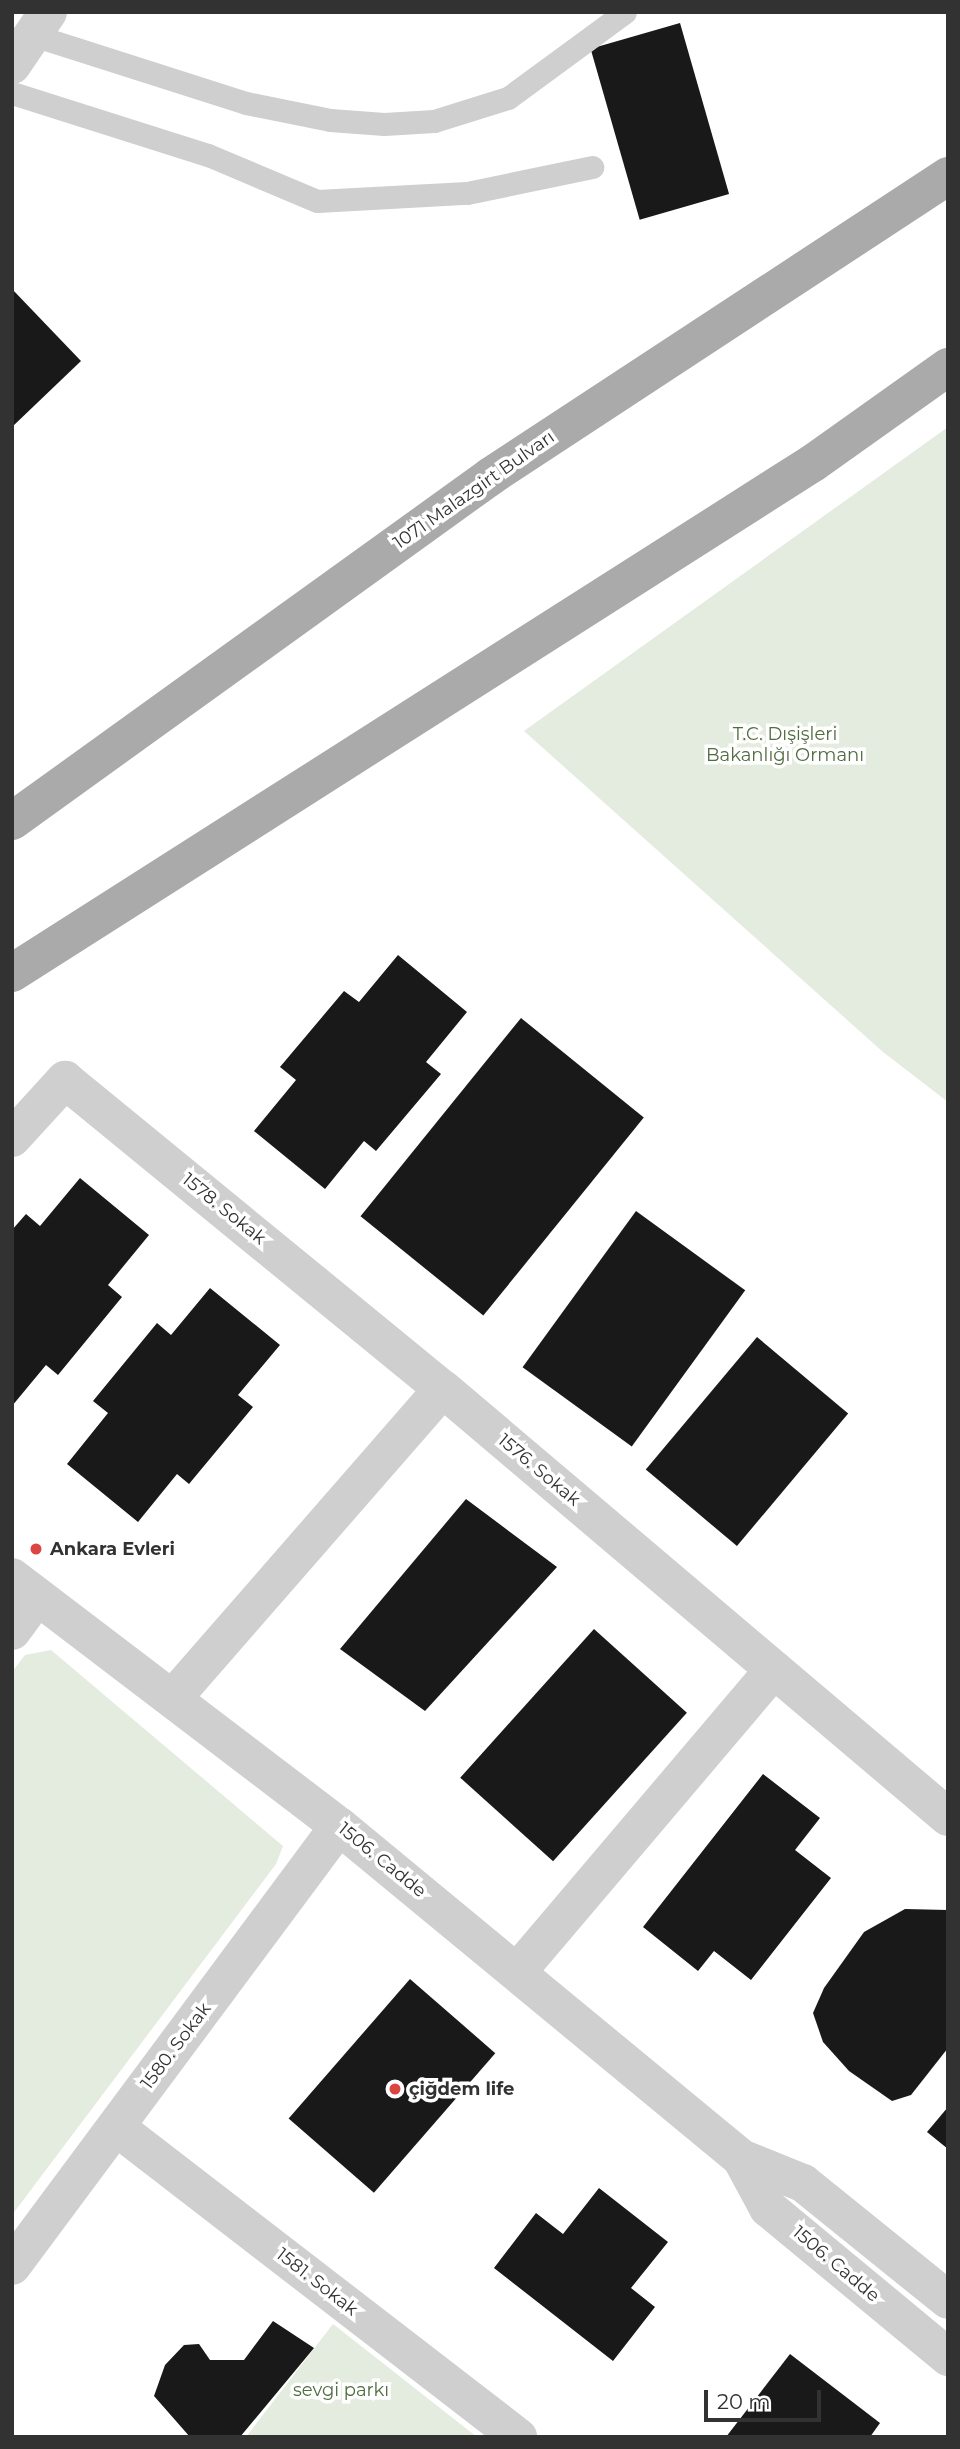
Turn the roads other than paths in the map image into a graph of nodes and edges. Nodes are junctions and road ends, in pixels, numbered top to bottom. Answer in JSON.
{"nodes":[{"id":1,"x":625,"y":12,"type":"edge"},
{"id":2,"x":31,"y":38,"type":"edge"},
{"id":3,"x":12,"y":93,"type":"edge"},
{"id":4,"x":592,"y":167,"type":"dead end"},
{"id":5,"x":948,"y":176,"type":"edge"},
{"id":6,"x":948,"y":367,"type":"edge"},
{"id":7,"x":12,"y":821,"type":"edge"},
{"id":8,"x":12,"y":973,"type":"edge"},
{"id":9,"x":12,"y":1138,"type":"edge"},
{"id":10,"x":443,"y":1389,"type":"junction"},
{"id":11,"x":24,"y":1587,"type":"edge"},
{"id":12,"x":12,"y":1631,"type":"edge"},
{"id":13,"x":774,"y":1669,"type":"junction"},
{"id":14,"x":173,"y":1698,"type":"junction"},
{"id":15,"x":948,"y":1817,"type":"edge"},
{"id":16,"x":339,"y":1826,"type":"junction"},
{"id":17,"x":519,"y":1970,"type":"junction"},
{"id":18,"x":116,"y":2127,"type":"junction"},
{"id":19,"x":741,"y":2158,"type":"junction"},
{"id":20,"x":12,"y":2266,"type":"edge"},
{"id":21,"x":948,"y":2300,"type":"edge"},
{"id":22,"x":948,"y":2357,"type":"edge"},
{"id":23,"x":518,"y":2437,"type":"edge"}],
"edges":[{"from":1,"to":2,"type":"lane"},
{"from":3,"to":4,"type":"lane"},
{"from":5,"to":7,"type":"main road","name":"1071 Malazgirt Bulvarı"},
{"from":6,"to":8,"type":"main road"},
{"from":9,"to":10,"type":"street","name":"1578. Sokak"},
{"from":10,"to":13,"type":"street","name":"1576. Sokak"},
{"from":10,"to":14,"type":"street"},
{"from":11,"to":12,"type":"street"},
{"from":11,"to":14,"type":"street","name":"1506. Cadde"},
{"from":13,"to":15,"type":"street","name":"1576. Sokak"},
{"from":13,"to":17,"type":"street"},
{"from":14,"to":16,"type":"street","name":"1506. Cadde"},
{"from":16,"to":17,"type":"street","name":"1506. Cadde"},
{"from":16,"to":18,"type":"street","name":"1580. Sokak"},
{"from":17,"to":19,"type":"street","name":"1506. Cadde"},
{"from":18,"to":20,"type":"street","name":"1580. Sokak"},
{"from":18,"to":23,"type":"street","name":"1581. Sokak"},
{"from":19,"to":21,"type":"street","name":"1506. Cadde"},
{"from":19,"to":22,"type":"street","name":"1506. Cadde"}]}
